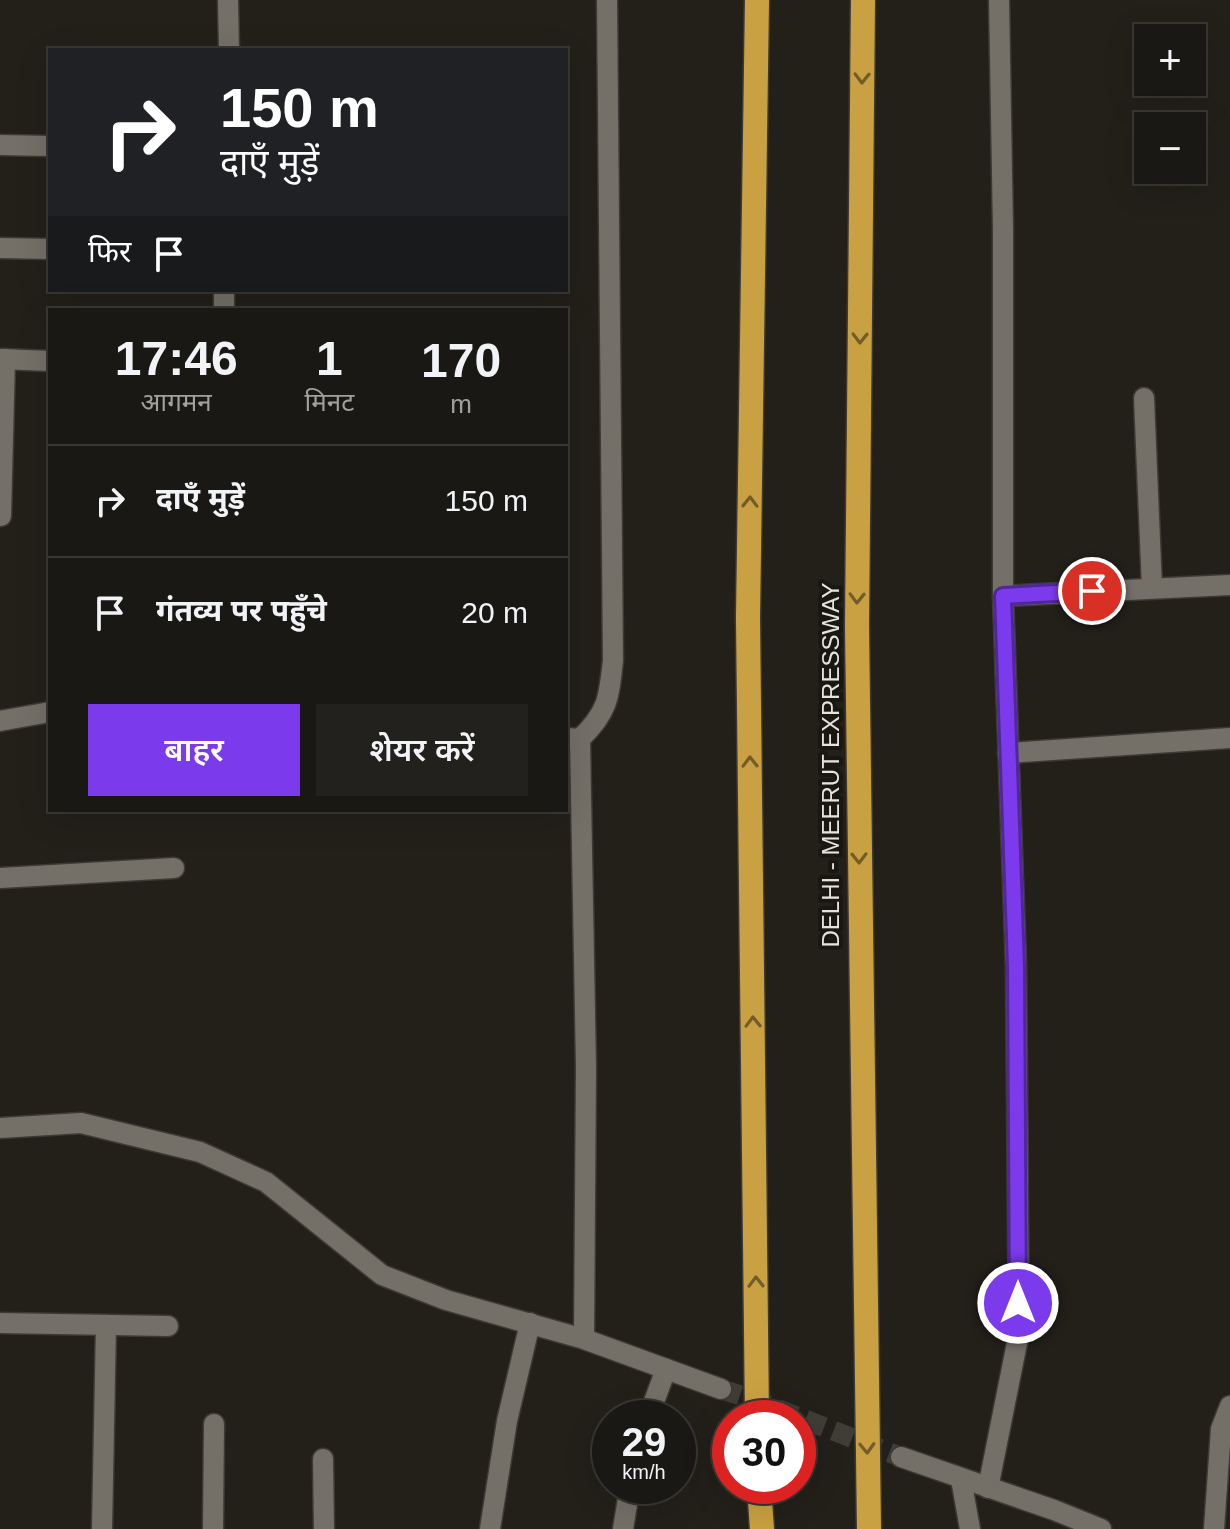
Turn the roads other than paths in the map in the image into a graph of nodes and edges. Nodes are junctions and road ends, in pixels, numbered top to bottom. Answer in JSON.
{"nodes":[{"id":1,"x":228,"y":0,"type":"edge"},
{"id":2,"x":607,"y":0,"type":"edge"},
{"id":3,"x":757,"y":0,"type":"edge"},
{"id":4,"x":863,"y":0,"type":"edge"},
{"id":5,"x":999,"y":0,"type":"edge"},
{"id":6,"x":229,"y":48,"type":"edge"},
{"id":7,"x":0,"y":145,"type":"edge"},
{"id":8,"x":48,"y":146,"type":"edge"},
{"id":9,"x":0,"y":248,"type":"edge"},
{"id":10,"x":48,"y":249,"type":"edge"},
{"id":11,"x":2,"y":359,"type":"edge"},
{"id":12,"x":48,"y":361,"type":"edge"},
{"id":13,"x":1144,"y":398,"type":"dead end"},
{"id":14,"x":1,"y":516,"type":"edge"},
{"id":15,"x":1230,"y":585,"type":"edge"},
{"id":16,"x":1152,"y":588,"type":"junction"},
{"id":17,"x":1003,"y":596,"type":"junction"},
{"id":18,"x":48,"y":712,"type":"edge"},
{"id":19,"x":0,"y":721,"type":"edge"},
{"id":20,"x":573,"y":738,"type":"edge"},
{"id":21,"x":1230,"y":738,"type":"edge"},
{"id":22,"x":1008,"y":753,"type":"junction"},
{"id":23,"x":174,"y":868,"type":"dead end"},
{"id":24,"x":0,"y":878,"type":"edge"},
{"id":25,"x":0,"y":1128,"type":"edge"},
{"id":26,"x":0,"y":1323,"type":"edge"},
{"id":27,"x":530,"y":1323,"type":"junction"},
{"id":28,"x":106,"y":1325,"type":"junction"},
{"id":29,"x":168,"y":1326,"type":"dead end"},
{"id":30,"x":584,"y":1339,"type":"junction"},
{"id":31,"x":666,"y":1369,"type":"junction"},
{"id":32,"x":721,"y":1389,"type":"tunnel mouth"},
{"id":33,"x":655,"y":1400,"type":"edge"},
{"id":34,"x":757,"y":1400,"type":"edge"},
{"id":35,"x":1230,"y":1406,"type":"edge"},
{"id":36,"x":214,"y":1424,"type":"dead end"},
{"id":37,"x":901,"y":1457,"type":"tunnel mouth"},
{"id":38,"x":323,"y":1459,"type":"dead end"},
{"id":39,"x":961,"y":1479,"type":"junction"},
{"id":40,"x":988,"y":1488,"type":"junction"},
{"id":41,"x":627,"y":1504,"type":"edge"},
{"id":42,"x":760,"y":1504,"type":"edge"},
{"id":43,"x":102,"y":1529,"type":"edge"},
{"id":44,"x":213,"y":1529,"type":"edge"},
{"id":45,"x":324,"y":1529,"type":"edge"},
{"id":46,"x":490,"y":1529,"type":"edge"},
{"id":47,"x":623,"y":1529,"type":"edge"},
{"id":48,"x":762,"y":1529,"type":"edge"},
{"id":49,"x":869,"y":1529,"type":"edge"},
{"id":50,"x":970,"y":1529,"type":"edge"},
{"id":51,"x":1101,"y":1529,"type":"edge"},
{"id":52,"x":1214,"y":1529,"type":"edge"}],
"edges":[{"from":1,"to":6,"type":"street"},
{"from":2,"to":20,"type":"street"},
{"from":34,"to":3,"type":"highway","one_way":true},
{"from":4,"to":49,"type":"highway","name":"DELHI - MEERUT EXPRESSWAY","one_way":true},
{"from":5,"to":17,"type":"street"},
{"from":7,"to":8,"type":"street"},
{"from":9,"to":10,"type":"street"},
{"from":11,"to":12,"type":"street"},
{"from":11,"to":14,"type":"street"},
{"from":13,"to":16,"type":"street"},
{"from":15,"to":16,"type":"street"},
{"from":16,"to":17,"type":"street"},
{"from":17,"to":22,"type":"street"},
{"from":18,"to":19,"type":"street"},
{"from":20,"to":30,"type":"street"},
{"from":21,"to":22,"type":"street"},
{"from":22,"to":40,"type":"street"},
{"from":23,"to":24,"type":"street"},
{"from":25,"to":27,"type":"street"},
{"from":26,"to":28,"type":"street"},
{"from":27,"to":30,"type":"street"},
{"from":27,"to":46,"type":"street"},
{"from":28,"to":29,"type":"street"},
{"from":28,"to":43,"type":"street"},
{"from":30,"to":31,"type":"street"},
{"from":31,"to":32,"type":"street"},
{"from":31,"to":33,"type":"street"},
{"from":35,"to":52,"type":"street"},
{"from":36,"to":44,"type":"street"},
{"from":37,"to":39,"type":"street"},
{"from":38,"to":45,"type":"street"},
{"from":39,"to":40,"type":"street"},
{"from":39,"to":50,"type":"street"},
{"from":40,"to":51,"type":"street"},
{"from":41,"to":47,"type":"street"},
{"from":42,"to":48,"type":"highway"}]}
